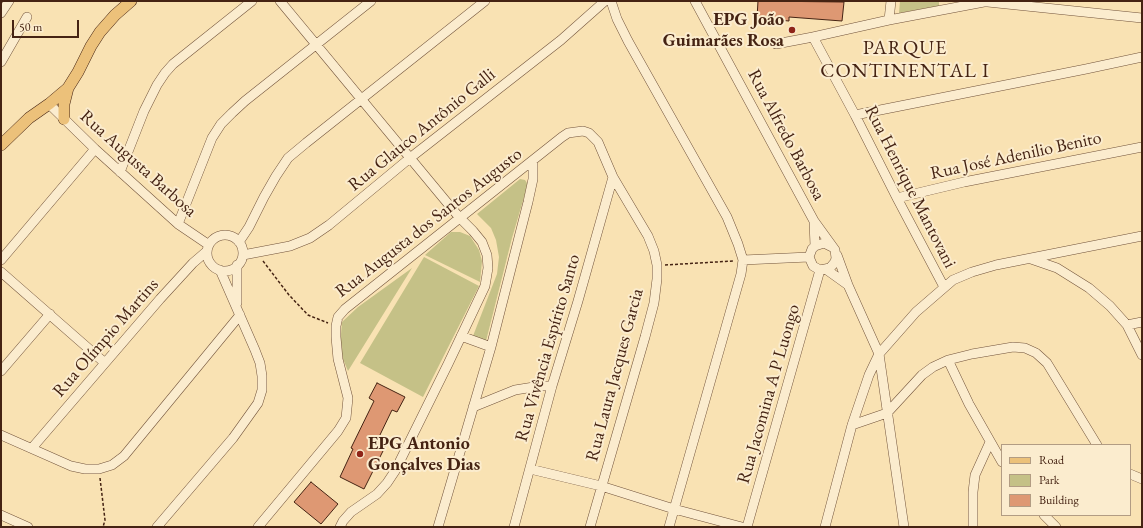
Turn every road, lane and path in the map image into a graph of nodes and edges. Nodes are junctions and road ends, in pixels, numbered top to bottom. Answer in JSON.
{"nodes":[{"id":1,"x":9,"y":1,"type":"edge"},
{"id":2,"x":131,"y":1,"type":"edge"},
{"id":3,"x":252,"y":1,"type":"edge"},
{"id":4,"x":280,"y":1,"type":"edge"},
{"id":5,"x":371,"y":1,"type":"edge"},
{"id":6,"x":485,"y":1,"type":"edge"},
{"id":7,"x":606,"y":1,"type":"edge"},
{"id":8,"x":611,"y":1,"type":"edge"},
{"id":9,"x":695,"y":1,"type":"edge"},
{"id":10,"x":891,"y":1,"type":"edge"},
{"id":11,"x":980,"y":1,"type":"edge"},
{"id":12,"x":1,"y":13,"type":"edge"},
{"id":13,"x":27,"y":17,"type":"dead end"},
{"id":14,"x":1142,"y":18,"type":"edge"},
{"id":15,"x":889,"y":20,"type":"junction"},
{"id":16,"x":813,"y":37,"type":"junction"},
{"id":17,"x":317,"y":44,"type":"junction"},
{"id":18,"x":776,"y":44,"type":"dead end"},
{"id":19,"x":1142,"y":57,"type":"edge"},
{"id":20,"x":1,"y":62,"type":"edge"},
{"id":21,"x":68,"y":88,"type":"junction"},
{"id":22,"x":363,"y":99,"type":"junction"},
{"id":23,"x":49,"y":104,"type":"junction"},
{"id":24,"x":855,"y":115,"type":"junction"},
{"id":25,"x":64,"y":119,"type":"junction"},
{"id":26,"x":583,"y":131,"type":"joint"},
{"id":27,"x":1,"y":145,"type":"edge"},
{"id":28,"x":1142,"y":147,"type":"edge"},
{"id":29,"x":95,"y":149,"type":"junction"},
{"id":30,"x":410,"y":158,"type":"junction"},
{"id":31,"x":533,"y":161,"type":"junction"},
{"id":32,"x":120,"y":172,"type":"junction"},
{"id":33,"x":613,"y":177,"type":"junction"},
{"id":34,"x":897,"y":198,"type":"junction"},
{"id":35,"x":463,"y":221,"type":"junction"},
{"id":36,"x":814,"y":221,"type":"junction"},
{"id":37,"x":178,"y":224,"type":"junction"},
{"id":38,"x":1142,"y":236,"type":"edge"},
{"id":39,"x":239,"y":242,"type":"junction"},
{"id":40,"x":815,"y":246,"type":"junction"},
{"id":41,"x":208,"y":248,"type":"junction"},
{"id":42,"x":834,"y":251,"type":"junction"},
{"id":43,"x":258,"y":252,"type":"junction"},
{"id":44,"x":243,"y":255,"type":"junction"},
{"id":45,"x":810,"y":257,"type":"junction"},
{"id":46,"x":1030,"y":259,"type":"junction"},
{"id":47,"x":1,"y":260,"type":"edge"},
{"id":48,"x":743,"y":260,"type":"junction"},
{"id":49,"x":657,"y":265,"type":"junction"},
{"id":50,"x":237,"y":266,"type":"junction"},
{"id":51,"x":220,"y":270,"type":"junction"},
{"id":52,"x":824,"y":270,"type":"junction"},
{"id":53,"x":1,"y":272,"type":"edge"},
{"id":54,"x":848,"y":285,"type":"junction"},
{"id":55,"x":944,"y":287,"type":"junction"},
{"id":56,"x":239,"y":310,"type":"junction"},
{"id":57,"x":50,"y":314,"type":"junction"},
{"id":58,"x":1142,"y":322,"type":"edge"},
{"id":59,"x":1127,"y":325,"type":"junction"},
{"id":60,"x":336,"y":326,"type":"junction"},
{"id":61,"x":461,"y":336,"type":"junction"},
{"id":62,"x":490,"y":347,"type":"junction"},
{"id":63,"x":879,"y":354,"type":"junction"},
{"id":64,"x":1142,"y":355,"type":"edge"},
{"id":65,"x":948,"y":360,"type":"junction"},
{"id":66,"x":105,"y":362,"type":"junction"},
{"id":67,"x":1,"y":371,"type":"edge"},
{"id":68,"x":552,"y":386,"type":"junction"},
{"id":69,"x":473,"y":407,"type":"junction"},
{"id":70,"x":887,"y":413,"type":"junction"},
{"id":71,"x":852,"y":425,"type":"junction"},
{"id":72,"x":1,"y":435,"type":"edge"},
{"id":73,"x":990,"y":442,"type":"junction"},
{"id":74,"x":1096,"y":444,"type":"edge"},
{"id":75,"x":32,"y":448,"type":"junction"},
{"id":76,"x":1001,"y":460,"type":"edge"},
{"id":77,"x":99,"y":469,"type":"junction"},
{"id":78,"x":530,"y":469,"type":"junction"},
{"id":79,"x":1131,"y":474,"type":"edge"},
{"id":80,"x":1142,"y":479,"type":"edge"},
{"id":81,"x":601,"y":486,"type":"junction"},
{"id":82,"x":674,"y":509,"type":"junction"},
{"id":83,"x":1,"y":515,"type":"edge"},
{"id":84,"x":1045,"y":516,"type":"edge"},
{"id":85,"x":28,"y":527,"type":"edge"},
{"id":86,"x":103,"y":527,"type":"edge"},
{"id":87,"x":157,"y":527,"type":"edge"},
{"id":88,"x":258,"y":527,"type":"edge"},
{"id":89,"x":340,"y":527,"type":"edge"},
{"id":90,"x":438,"y":527,"type":"edge"},
{"id":91,"x":514,"y":527,"type":"edge"},
{"id":92,"x":590,"y":527,"type":"edge"},
{"id":93,"x":669,"y":527,"type":"edge"},
{"id":94,"x":742,"y":527,"type":"edge"},
{"id":95,"x":747,"y":527,"type":"edge"},
{"id":96,"x":825,"y":527,"type":"edge"},
{"id":97,"x":904,"y":527,"type":"edge"},
{"id":98,"x":973,"y":527,"type":"edge"},
{"id":99,"x":1056,"y":527,"type":"edge"}],
"edges":[{"from":1,"to":12,"type":"street"},
{"from":2,"to":21,"type":"main road"},
{"from":3,"to":32,"type":"street"},
{"from":4,"to":17,"type":"street"},
{"from":5,"to":17,"type":"street"},
{"from":6,"to":22,"type":"street"},
{"from":7,"to":30,"type":"street","name":"Rua Glauco Antônio Galli"},
{"from":8,"to":48,"type":"street"},
{"from":9,"to":36,"type":"street","name":"Rua Alfredo Barbosa"},
{"from":10,"to":15,"type":"street"},
{"from":11,"to":14,"type":"street"},
{"from":11,"to":15,"type":"street"},
{"from":13,"to":20,"type":"street"},
{"from":15,"to":16,"type":"street"},
{"from":16,"to":18,"type":"street"},
{"from":16,"to":24,"type":"street","name":"Rua Henrique Mantovani"},
{"from":17,"to":22,"type":"street"},
{"from":17,"to":37,"type":"street"},
{"from":19,"to":24,"type":"street"},
{"from":21,"to":23,"type":"main road"},
{"from":21,"to":25,"type":"main road"},
{"from":22,"to":30,"type":"street"},
{"from":22,"to":39,"type":"street"},
{"from":23,"to":25,"type":"street","name":"Rua Augusta Barbosa"},
{"from":23,"to":27,"type":"main road"},
{"from":24,"to":34,"type":"street","name":"Rua Henrique Mantovani"},
{"from":25,"to":29,"type":"street","name":"Rua Augusta Barbosa"},
{"from":26,"to":31,"type":"street","name":"Rua Augusta dos Santos Augusto"},
{"from":26,"to":33,"type":"street","name":"Rua Laura Jacques Garcia"},
{"from":28,"to":34,"type":"street","name":"Rua José Adenilio Benito"},
{"from":29,"to":32,"type":"street","name":"Rua Augusta Barbosa"},
{"from":29,"to":47,"type":"street"},
{"from":30,"to":35,"type":"street"},
{"from":30,"to":43,"type":"street","name":"Rua Glauco Antônio Galli"},
{"from":31,"to":35,"type":"street","name":"Rua Augusta dos Santos Augusto"},
{"from":31,"to":62,"type":"street"},
{"from":32,"to":37,"type":"street","name":"Rua Augusta Barbosa"},
{"from":33,"to":49,"type":"street","name":"Rua Laura Jacques Garcia"},
{"from":33,"to":68,"type":"street","name":"Rua Vivência Espírito Santo"},
{"from":34,"to":55,"type":"street","name":"Rua Henrique Mantovani"},
{"from":35,"to":60,"type":"street","name":"Rua Augusta dos Santos Augusto"},
{"from":35,"to":61,"type":"street"},
{"from":36,"to":40,"type":"street","name":"Rua Alfredo Barbosa"},
{"from":36,"to":42,"type":"street","name":"Rua Alfredo Barbosa"},
{"from":37,"to":41,"type":"street","name":"Rua Augusta Barbosa"},
{"from":38,"to":46,"type":"street"},
{"from":39,"to":41,"type":"street"},
{"from":39,"to":44,"type":"street"},
{"from":40,"to":42,"type":"street"},
{"from":40,"to":45,"type":"street"},
{"from":41,"to":51,"type":"street"},
{"from":41,"to":66,"type":"street","name":"Rua Olímpio Martins"},
{"from":42,"to":52,"type":"street"},
{"from":42,"to":54,"type":"street","name":"Rua Alfredo Barbosa"},
{"from":43,"to":44,"type":"street","name":"Rua Glauco Antônio Galli"},
{"from":43,"to":60,"type":"path"},
{"from":44,"to":50,"type":"street"},
{"from":45,"to":48,"type":"street"},
{"from":45,"to":52,"type":"street"},
{"from":46,"to":55,"type":"street"},
{"from":46,"to":59,"type":"street"},
{"from":48,"to":49,"type":"path"},
{"from":48,"to":82,"type":"street"},
{"from":49,"to":81,"type":"street","name":"Rua Laura Jacques Garcia"},
{"from":50,"to":51,"type":"street"},
{"from":50,"to":56,"type":"street"},
{"from":51,"to":56,"type":"street"},
{"from":52,"to":54,"type":"street"},
{"from":52,"to":95,"type":"street","name":"Rua Jacomina A P Luongo"},
{"from":53,"to":57,"type":"street"},
{"from":54,"to":63,"type":"street","name":"Rua Alfredo Barbosa"},
{"from":55,"to":63,"type":"street"},
{"from":56,"to":77,"type":"street"},
{"from":56,"to":87,"type":"street"},
{"from":57,"to":66,"type":"street"},
{"from":57,"to":67,"type":"street"},
{"from":58,"to":59,"type":"street"},
{"from":59,"to":64,"type":"street"},
{"from":60,"to":88,"type":"street","name":"Rua Augusta dos Santos Augusto"},
{"from":61,"to":62,"type":"street"},
{"from":61,"to":89,"type":"street"},
{"from":62,"to":69,"type":"street"},
{"from":63,"to":70,"type":"street","name":"Rua Alfredo Barbosa"},
{"from":63,"to":71,"type":"street"},
{"from":65,"to":70,"type":"street"},
{"from":65,"to":73,"type":"street"},
{"from":65,"to":74,"type":"street"},
{"from":66,"to":75,"type":"street","name":"Rua Olímpio Martins"},
{"from":68,"to":69,"type":"street"},
{"from":68,"to":78,"type":"street","name":"Rua Vivência Espírito Santo"},
{"from":69,"to":90,"type":"street"},
{"from":70,"to":71,"type":"street"},
{"from":70,"to":97,"type":"street","name":"Rua Alfredo Barbosa"},
{"from":71,"to":96,"type":"street"},
{"from":72,"to":75,"type":"street"},
{"from":73,"to":76,"type":"street"},
{"from":73,"to":98,"type":"street"},
{"from":75,"to":77,"type":"street"},
{"from":77,"to":86,"type":"path"},
{"from":78,"to":81,"type":"street"},
{"from":78,"to":91,"type":"street","name":"Rua Vivência Espírito Santo"},
{"from":79,"to":80,"type":"street"},
{"from":81,"to":82,"type":"street"},
{"from":81,"to":92,"type":"street","name":"Rua Laura Jacques Garcia"},
{"from":82,"to":93,"type":"street"},
{"from":82,"to":94,"type":"street"},
{"from":83,"to":85,"type":"street"},
{"from":84,"to":99,"type":"street"}]}
